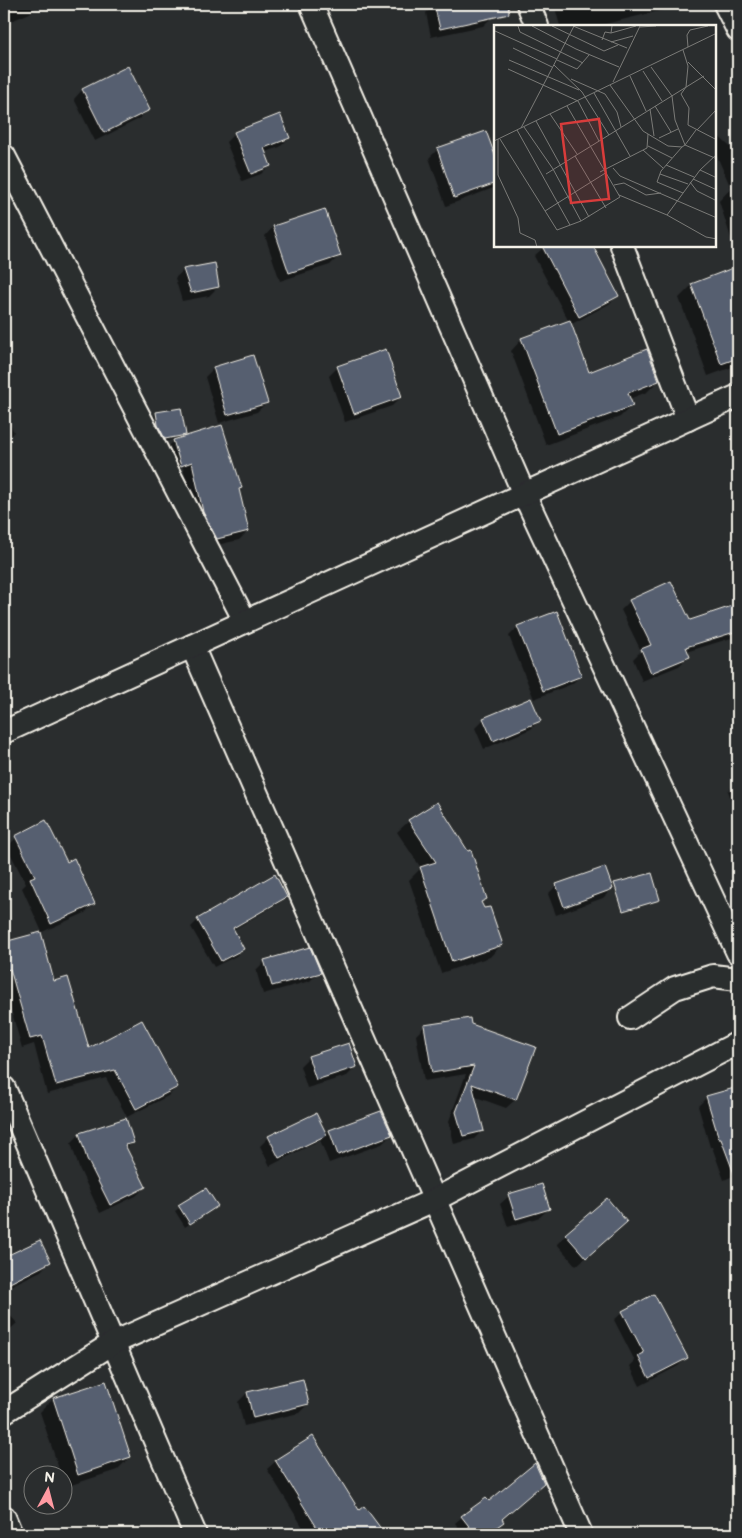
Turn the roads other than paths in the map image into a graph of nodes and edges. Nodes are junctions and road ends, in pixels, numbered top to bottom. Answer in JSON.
{"nodes":[{"id":1,"x":311,"y":4,"type":"edge"},
{"id":2,"x":528,"y":4,"type":"edge"},
{"id":3,"x":725,"y":4,"type":"edge"},
{"id":4,"x":537,"y":25,"type":"edge"},
{"id":5,"x":738,"y":30,"type":"edge"},
{"id":6,"x":4,"y":156,"type":"edge"},
{"id":7,"x":623,"y":248,"type":"edge"},
{"id":8,"x":738,"y":396,"type":"edge"},
{"id":9,"x":688,"y":419,"type":"junction"},
{"id":10,"x":524,"y":494,"type":"junction"},
{"id":11,"x":245,"y":621,"type":"junction"},
{"id":12,"x":192,"y":646,"type":"junction"},
{"id":13,"x":4,"y":732,"type":"edge"},
{"id":14,"x":738,"y":953,"type":"edge"},
{"id":15,"x":738,"y":980,"type":"edge"},
{"id":16,"x":630,"y":1018,"type":"dead end"},
{"id":17,"x":738,"y":1043,"type":"edge"},
{"id":18,"x":4,"y":1088,"type":"edge"},
{"id":19,"x":434,"y":1200,"type":"junction"},
{"id":20,"x":113,"y":1343,"type":"junction"},
{"id":21,"x":4,"y":1412,"type":"edge"},
{"id":22,"x":4,"y":1517,"type":"edge"},
{"id":23,"x":11,"y":1534,"type":"edge"},
{"id":24,"x":195,"y":1534,"type":"edge"},
{"id":25,"x":581,"y":1534,"type":"edge"}],
"edges":[{"from":1,"to":10,"type":"street"},
{"from":2,"to":4,"type":"street"},
{"from":3,"to":5,"type":"street"},
{"from":6,"to":11,"type":"street"},
{"from":7,"to":9,"type":"street"},
{"from":8,"to":9,"type":"street"},
{"from":9,"to":10,"type":"street"},
{"from":10,"to":11,"type":"street"},
{"from":10,"to":14,"type":"street"},
{"from":11,"to":12,"type":"street"},
{"from":12,"to":13,"type":"street"},
{"from":12,"to":19,"type":"street"},
{"from":15,"to":16,"type":"street"},
{"from":17,"to":19,"type":"street"},
{"from":18,"to":20,"type":"street"},
{"from":19,"to":20,"type":"street"},
{"from":19,"to":25,"type":"street"},
{"from":20,"to":21,"type":"street"},
{"from":20,"to":24,"type":"street"},
{"from":22,"to":23,"type":"street"}]}
